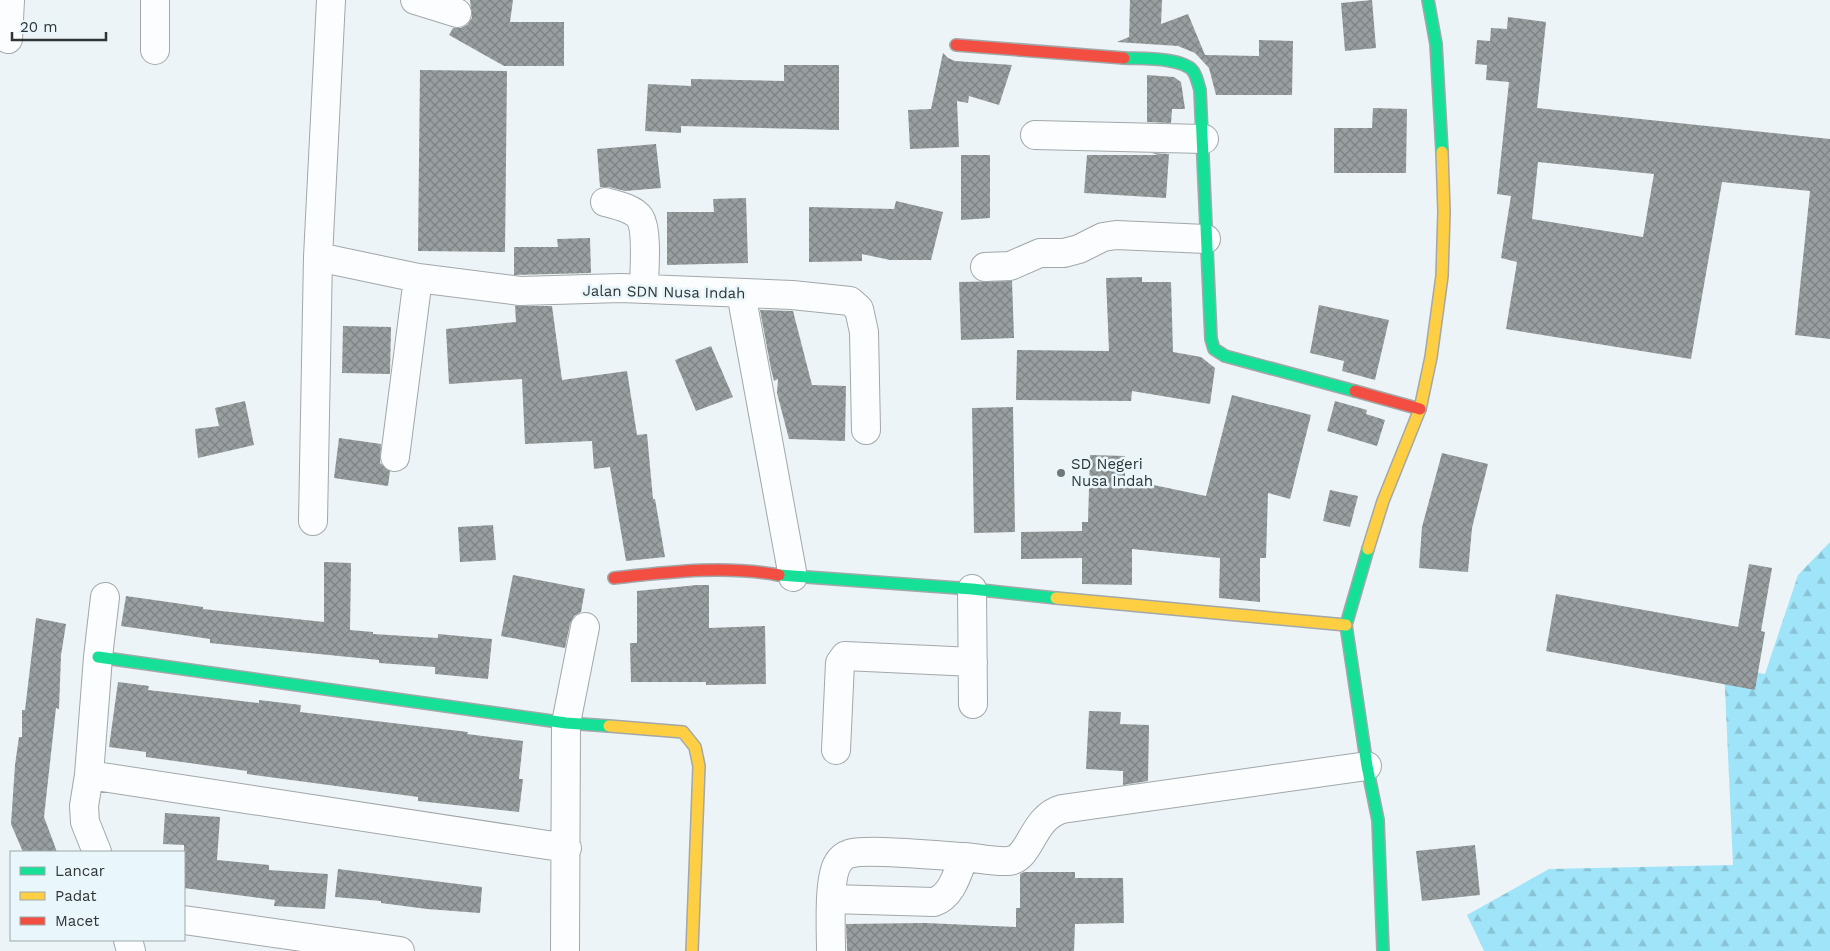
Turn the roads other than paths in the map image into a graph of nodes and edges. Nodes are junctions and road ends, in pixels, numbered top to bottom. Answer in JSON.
{"nodes":[{"id":1,"x":10,"y":0,"type":"edge"},
{"id":2,"x":155,"y":0,"type":"edge"},
{"id":3,"x":331,"y":0,"type":"edge"},
{"id":4,"x":415,"y":0,"type":"edge"},
{"id":5,"x":1428,"y":0,"type":"edge"},
{"id":6,"x":457,"y":13,"type":"dead end"},
{"id":7,"x":8,"y":38,"type":"dead end"},
{"id":8,"x":956,"y":45,"type":"dead end"},
{"id":9,"x":155,"y":50,"type":"dead end"},
{"id":10,"x":1035,"y":135,"type":"dead end"},
{"id":11,"x":1204,"y":139,"type":"junction"},
{"id":12,"x":605,"y":202,"type":"dead end"},
{"id":13,"x":1206,"y":239,"type":"junction"},
{"id":14,"x":318,"y":257,"type":"junction"},
{"id":15,"x":984,"y":267,"type":"dead end"},
{"id":16,"x":418,"y":278,"type":"junction"},
{"id":17,"x":644,"y":289,"type":"junction"},
{"id":18,"x":741,"y":293,"type":"junction"},
{"id":19,"x":1420,"y":409,"type":"junction"},
{"id":20,"x":866,"y":430,"type":"dead end"},
{"id":21,"x":395,"y":457,"type":"dead end"},
{"id":22,"x":313,"y":521,"type":"dead end"},
{"id":23,"x":793,"y":577,"type":"junction"},
{"id":24,"x":614,"y":578,"type":"dead end"},
{"id":25,"x":972,"y":589,"type":"junction"},
{"id":26,"x":106,"y":597,"type":"dead end"},
{"id":27,"x":1346,"y":625,"type":"junction"},
{"id":28,"x":585,"y":627,"type":"dead end"},
{"id":29,"x":98,"y":657,"type":"junction"},
{"id":30,"x":973,"y":662,"type":"junction"},
{"id":31,"x":973,"y":704,"type":"dead end"},
{"id":32,"x":566,"y":722,"type":"junction"},
{"id":33,"x":836,"y":750,"type":"dead end"},
{"id":34,"x":1367,"y":766,"type":"junction"},
{"id":35,"x":90,"y":774,"type":"junction"},
{"id":36,"x":567,"y":848,"type":"junction"},
{"id":37,"x":97,"y":851,"type":"edge"},
{"id":38,"x":964,"y":857,"type":"junction"},
{"id":39,"x":832,"y":899,"type":"junction"},
{"id":40,"x":185,"y":920,"type":"edge"},
{"id":41,"x":400,"y":951,"type":"edge"},
{"id":42,"x":564,"y":951,"type":"edge"},
{"id":43,"x":692,"y":951,"type":"edge"},
{"id":44,"x":831,"y":951,"type":"edge"},
{"id":45,"x":1383,"y":951,"type":"edge"}],
"edges":[{"from":1,"to":7,"type":"street"},
{"from":2,"to":9,"type":"street"},
{"from":3,"to":14,"type":"street"},
{"from":4,"to":6,"type":"street"},
{"from":5,"to":19,"type":"street"},
{"from":8,"to":11,"type":"street"},
{"from":10,"to":11,"type":"street"},
{"from":11,"to":13,"type":"street"},
{"from":12,"to":17,"type":"street"},
{"from":13,"to":15,"type":"street"},
{"from":13,"to":19,"type":"street"},
{"from":14,"to":16,"type":"street","name":"Jalan SDN Nusa Indah"},
{"from":14,"to":22,"type":"street"},
{"from":16,"to":17,"type":"street","name":"Jalan SDN Nusa Indah"},
{"from":16,"to":21,"type":"street"},
{"from":17,"to":18,"type":"street","name":"Jalan SDN Nusa Indah"},
{"from":18,"to":20,"type":"street","name":"Jalan SDN Nusa Indah"},
{"from":18,"to":23,"type":"street"},
{"from":19,"to":27,"type":"street"},
{"from":23,"to":24,"type":"street"},
{"from":23,"to":25,"type":"street"},
{"from":25,"to":27,"type":"street"},
{"from":25,"to":30,"type":"street"},
{"from":26,"to":29,"type":"street"},
{"from":27,"to":34,"type":"street"},
{"from":28,"to":32,"type":"street"},
{"from":29,"to":32,"type":"street"},
{"from":29,"to":35,"type":"street"},
{"from":30,"to":31,"type":"street"},
{"from":30,"to":33,"type":"street"},
{"from":32,"to":36,"type":"street"},
{"from":32,"to":43,"type":"street"},
{"from":34,"to":38,"type":"street"},
{"from":34,"to":45,"type":"street"},
{"from":35,"to":36,"type":"street"},
{"from":35,"to":37,"type":"street"},
{"from":36,"to":42,"type":"street"},
{"from":38,"to":39,"type":"street"},
{"from":38,"to":39,"type":"street"},
{"from":39,"to":44,"type":"street"},
{"from":40,"to":41,"type":"street"}]}
